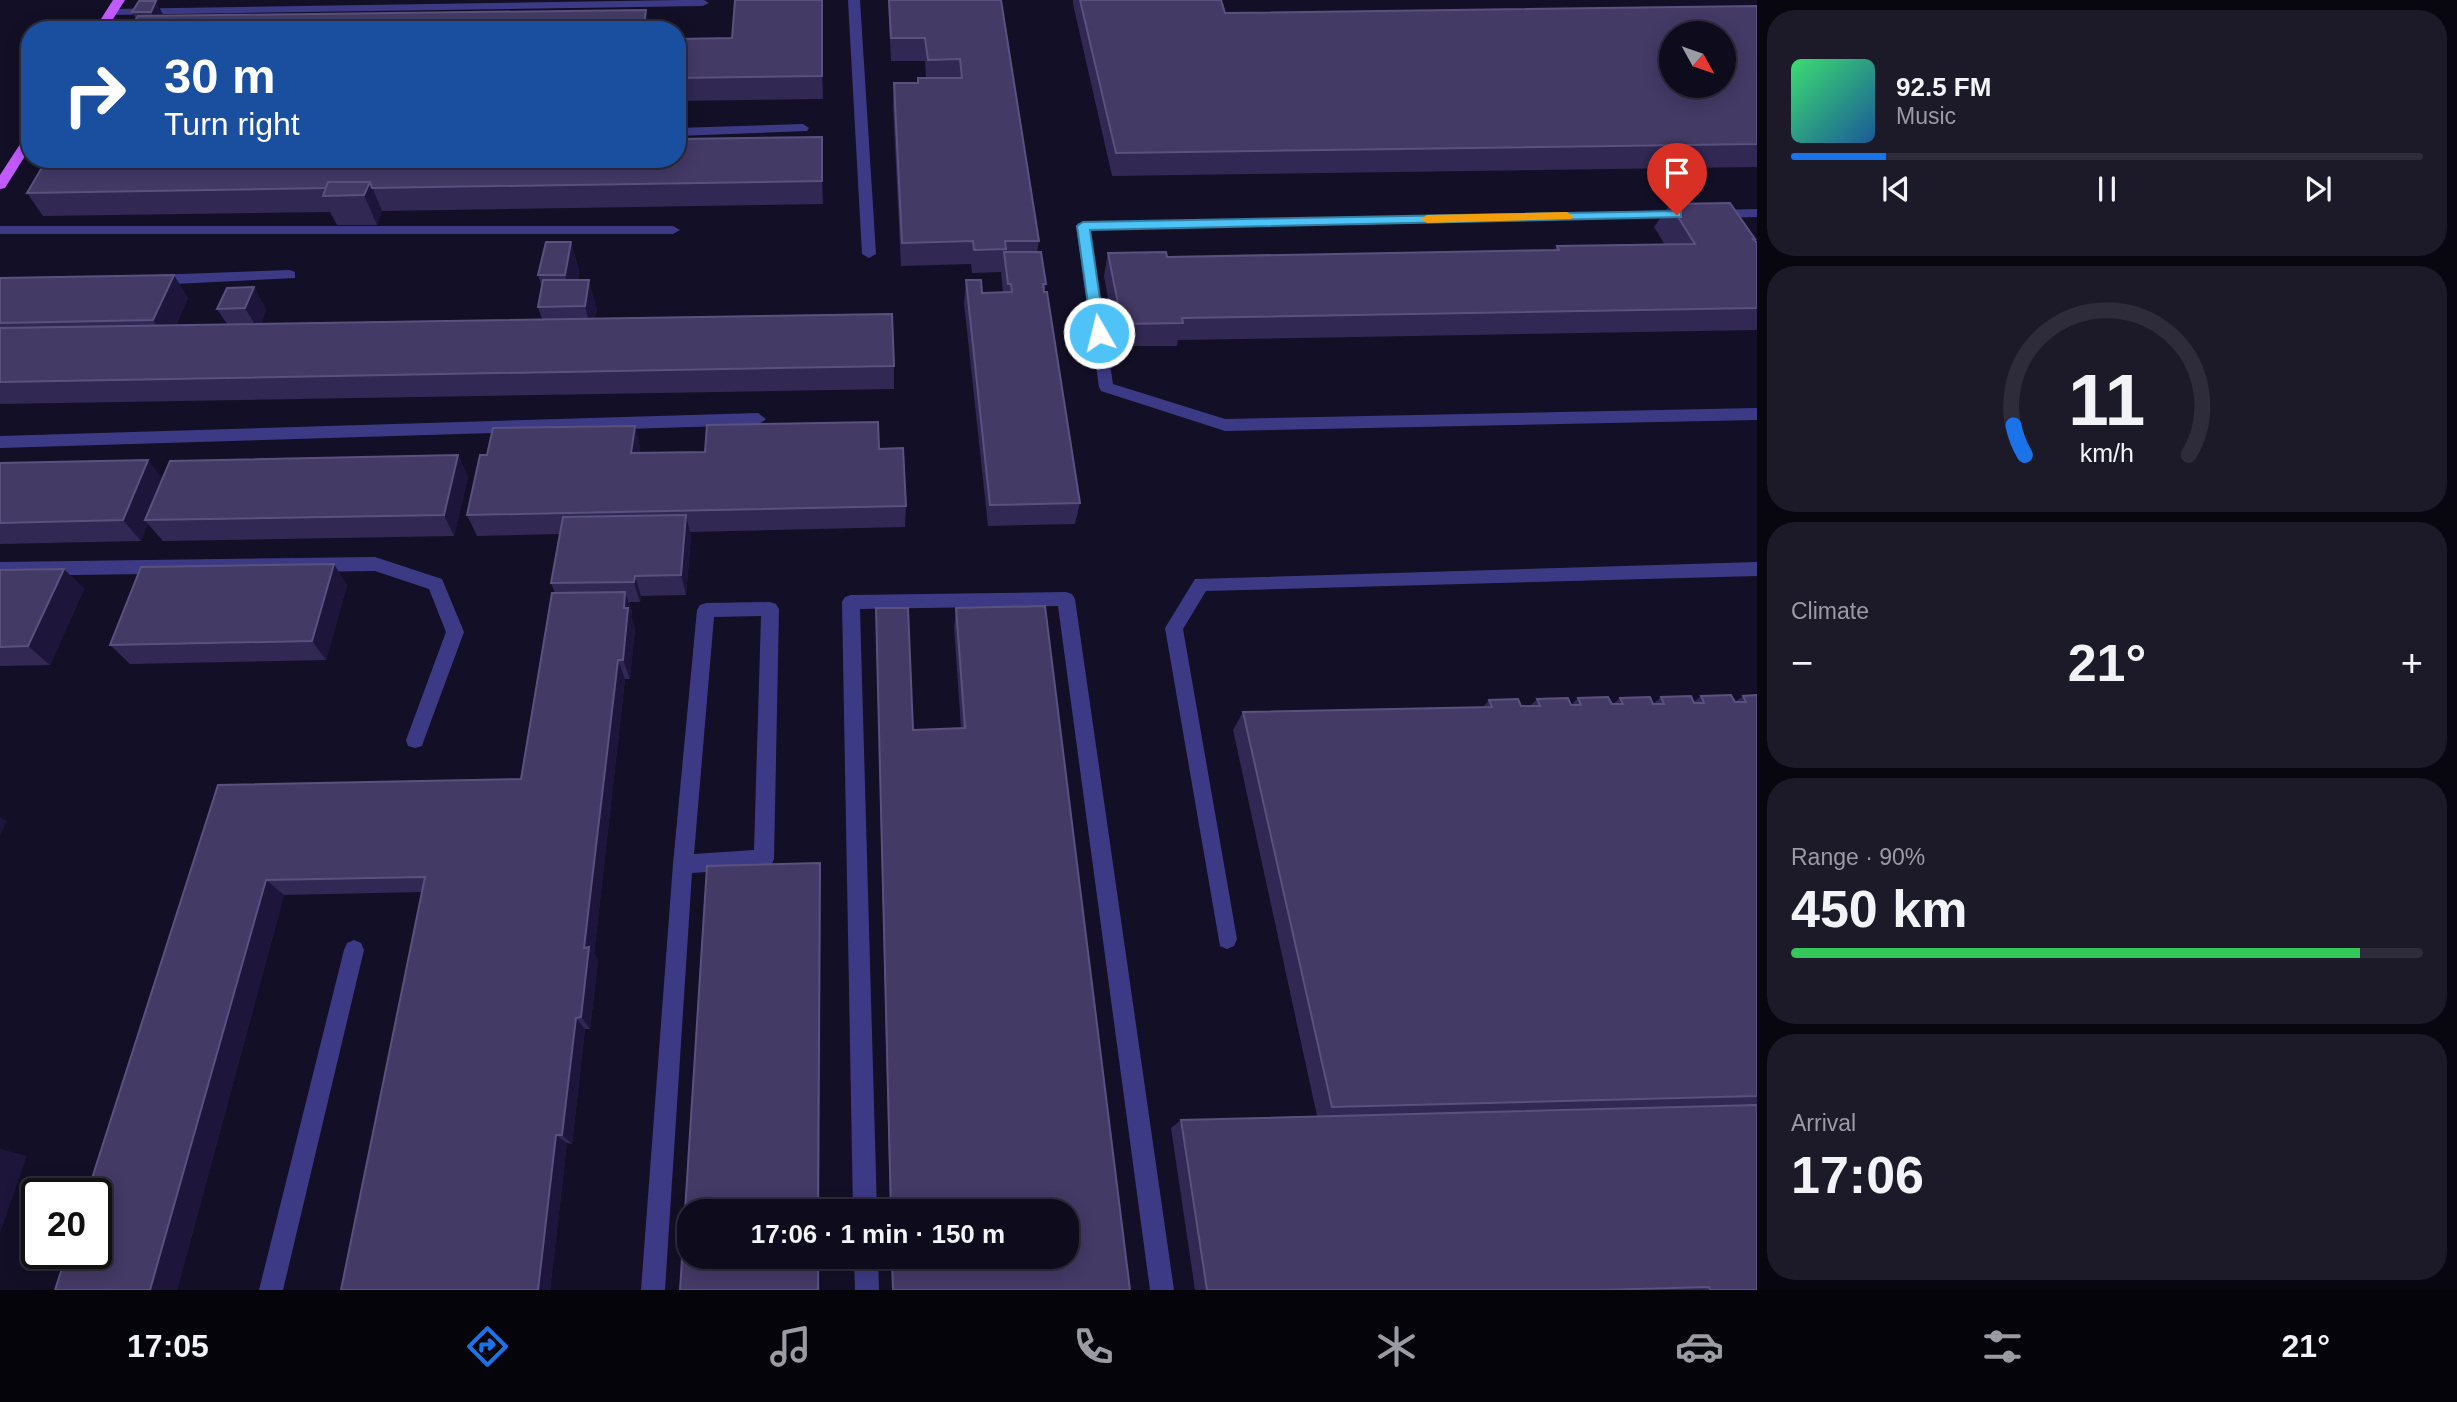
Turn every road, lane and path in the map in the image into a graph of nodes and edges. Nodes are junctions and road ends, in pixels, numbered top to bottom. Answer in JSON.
{"nodes":[{"id":1,"x":119,"y":0,"type":"edge"},
{"id":2,"x":854,"y":0,"type":"edge"},
{"id":3,"x":703,"y":2,"type":"dead end"},
{"id":4,"x":111,"y":12,"type":"junction"},
{"id":5,"x":106,"y":21,"type":"edge"},
{"id":6,"x":803,"y":128,"type":"dead end"},
{"id":7,"x":686,"y":132,"type":"edge"},
{"id":8,"x":21,"y":154,"type":"edge"},
{"id":9,"x":0,"y":185,"type":"edge"},
{"id":10,"x":1757,"y":213,"type":"edge"},
{"id":11,"x":0,"y":230,"type":"edge"},
{"id":12,"x":673,"y":230,"type":"dead end"},
{"id":13,"x":869,"y":254,"type":"dead end"},
{"id":14,"x":290,"y":275,"type":"dead end"},
{"id":15,"x":143,"y":281,"type":"edge"},
{"id":16,"x":1757,"y":414,"type":"edge"},
{"id":17,"x":758,"y":419,"type":"dead end"},
{"id":18,"x":0,"y":442,"type":"edge"},
{"id":19,"x":0,"y":569,"type":"edge"},
{"id":20,"x":1757,"y":569,"type":"edge"},
{"id":21,"x":415,"y":740,"type":"dead end"},
{"id":22,"x":683,"y":864,"type":"junction"},
{"id":23,"x":1227,"y":939,"type":"dead end"},
{"id":24,"x":354,"y":950,"type":"dead end"},
{"id":25,"x":865,"y":1199,"type":"edge"},
{"id":26,"x":866,"y":1269,"type":"edge"},
{"id":27,"x":271,"y":1290,"type":"edge"},
{"id":28,"x":653,"y":1290,"type":"edge"},
{"id":29,"x":867,"y":1290,"type":"edge"},
{"id":30,"x":1162,"y":1290,"type":"edge"}],
"edges":[{"from":1,"to":4,"type":"main road"},
{"from":2,"to":13,"type":"lane"},
{"from":3,"to":4,"type":"lane"},
{"from":4,"to":5,"type":"main road"},
{"from":6,"to":7,"type":"lane"},
{"from":8,"to":9,"type":"main road"},
{"from":10,"to":16,"type":"lane"},
{"from":11,"to":12,"type":"lane"},
{"from":14,"to":15,"type":"lane"},
{"from":17,"to":18,"type":"lane"},
{"from":19,"to":21,"type":"lane"},
{"from":20,"to":23,"type":"lane"},
{"from":22,"to":22,"type":"lane"},
{"from":22,"to":28,"type":"lane"},
{"from":24,"to":27,"type":"lane"},
{"from":25,"to":30,"type":"lane"},
{"from":26,"to":29,"type":"lane"}]}
